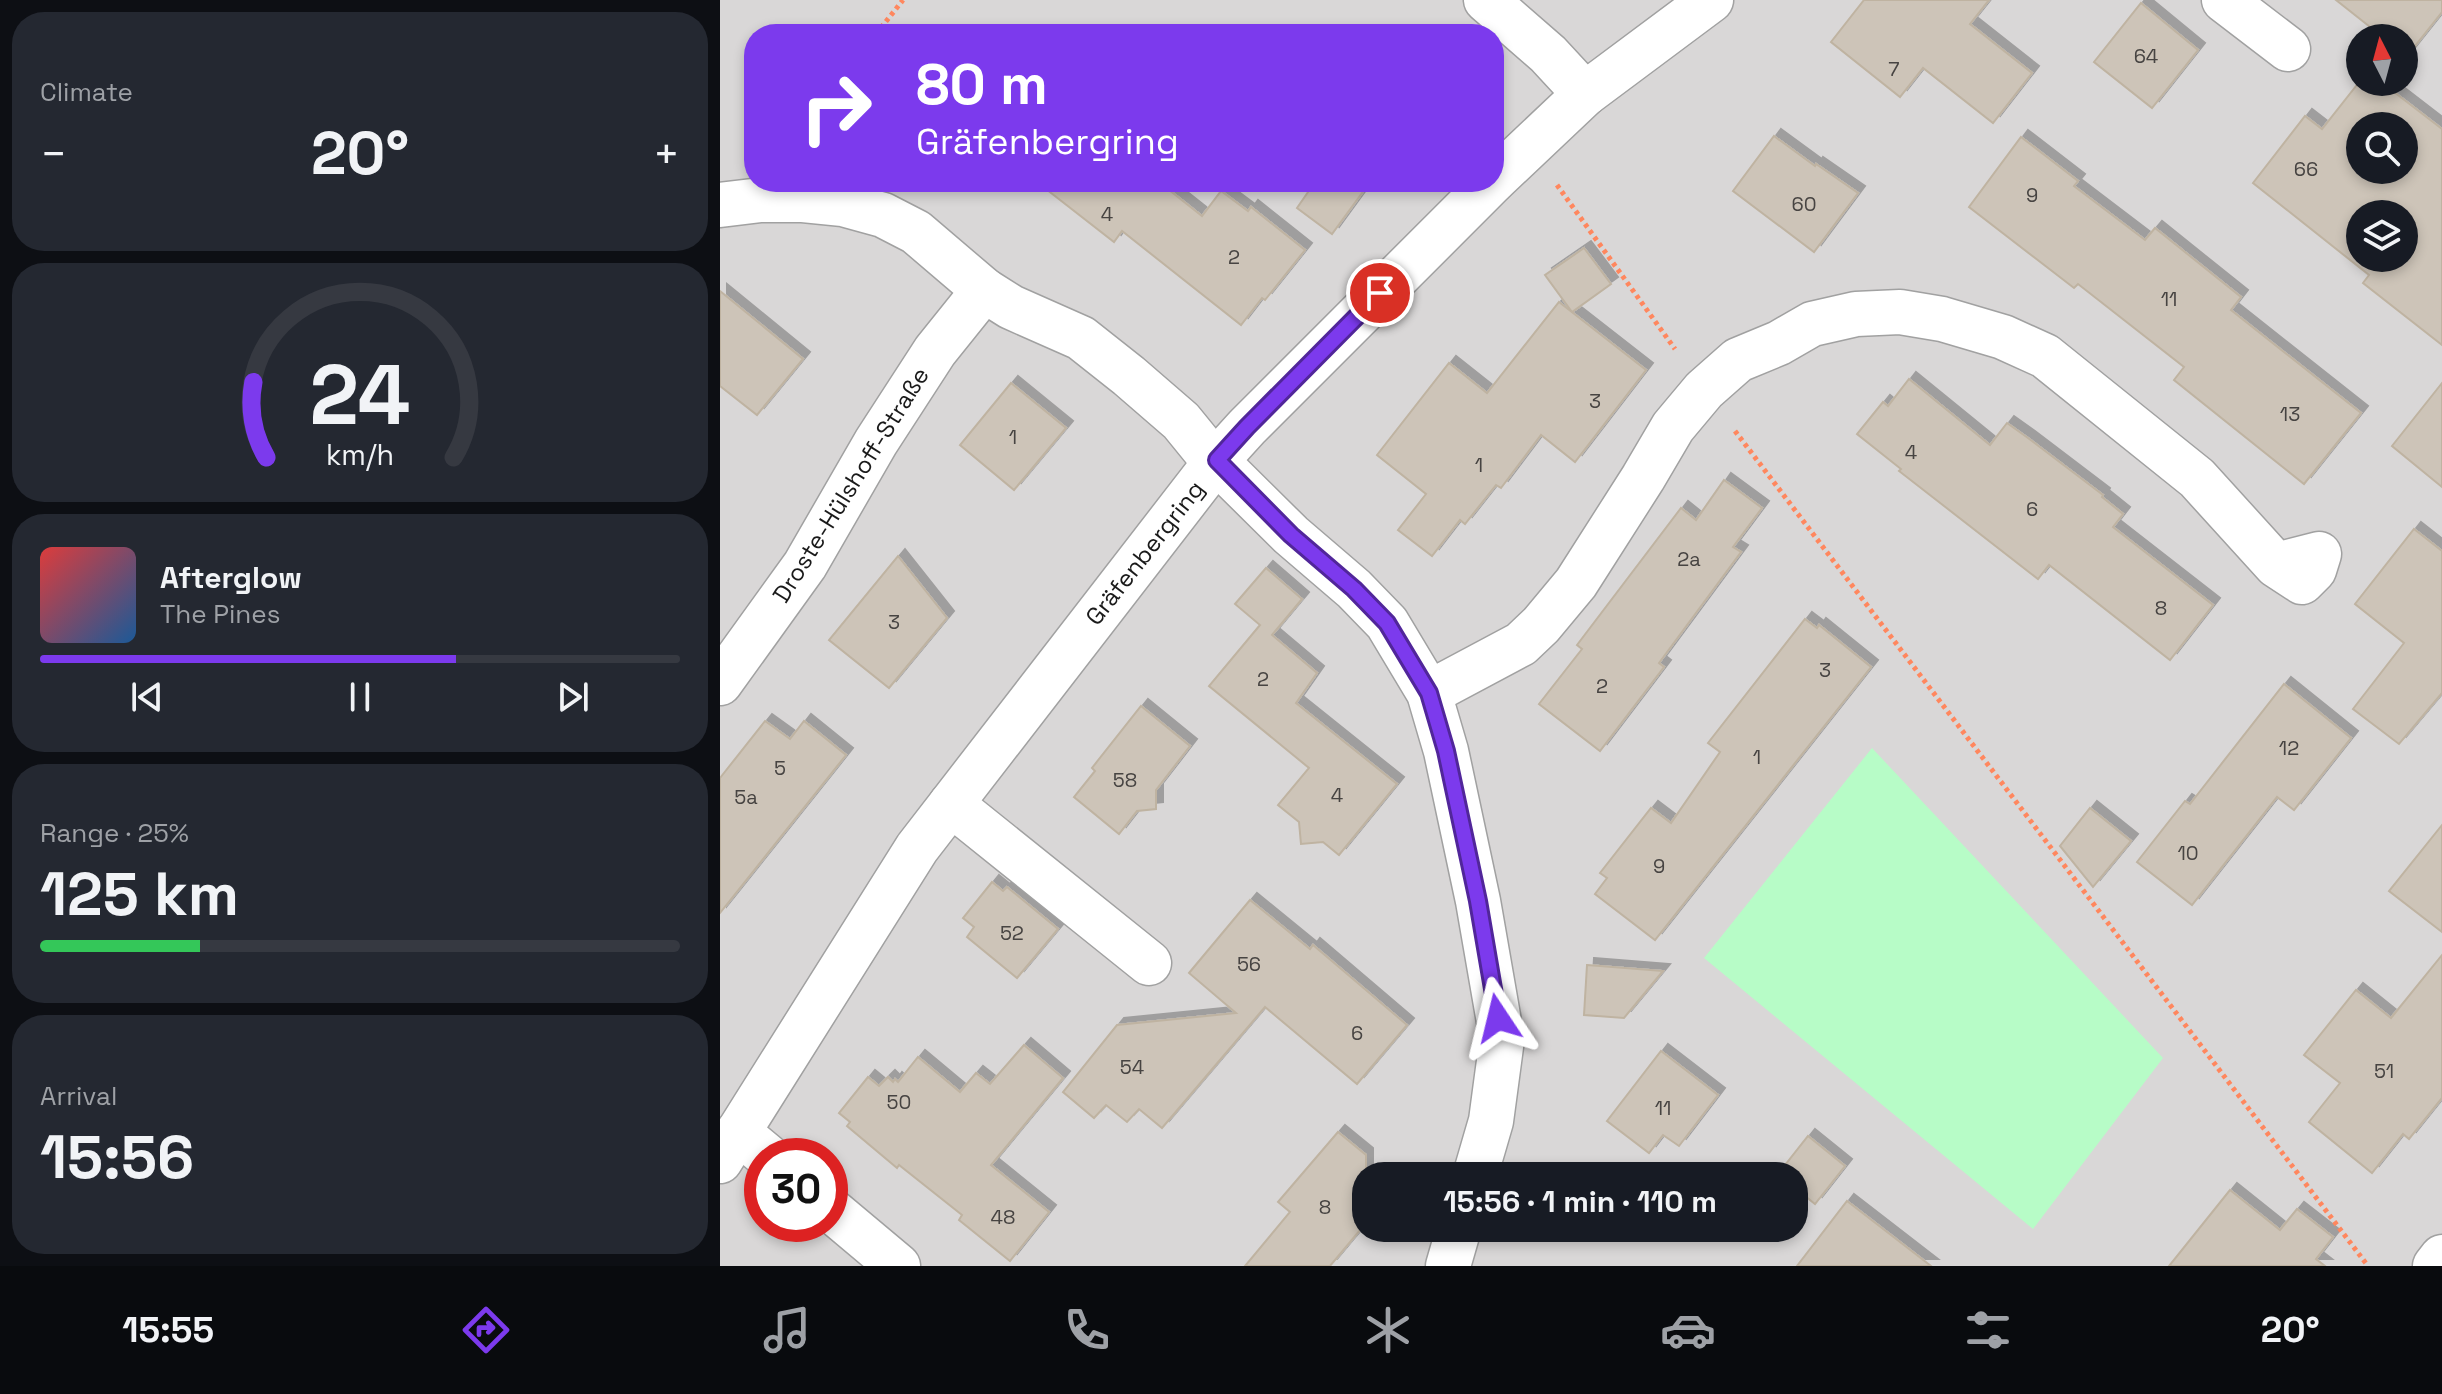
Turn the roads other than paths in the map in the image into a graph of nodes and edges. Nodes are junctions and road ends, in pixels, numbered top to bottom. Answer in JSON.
{"nodes":[{"id":1,"x":1486,"y":0,"type":"edge"},
{"id":2,"x":1711,"y":0,"type":"edge"},
{"id":3,"x":2224,"y":0,"type":"edge"},
{"id":4,"x":2288,"y":49,"type":"dead end"},
{"id":5,"x":1585,"y":94,"type":"junction"},
{"id":6,"x":1504,"y":170,"type":"edge"},
{"id":7,"x":1482,"y":192,"type":"edge"},
{"id":8,"x":720,"y":205,"type":"edge"},
{"id":9,"x":984,"y":290,"type":"junction"},
{"id":10,"x":1217,"y":460,"type":"junction"},
{"id":11,"x":2276,"y":565,"type":"dead end"},
{"id":12,"x":720,"y":683,"type":"edge"},
{"id":13,"x":1429,"y":693,"type":"junction"},
{"id":14,"x":951,"y":804,"type":"junction"},
{"id":15,"x":1149,"y":963,"type":"dead end"},
{"id":16,"x":742,"y":1150,"type":"edge"},
{"id":17,"x":1479,"y":1162,"type":"edge"},
{"id":18,"x":848,"y":1224,"type":"edge"},
{"id":19,"x":1455,"y":1242,"type":"edge"},
{"id":20,"x":2442,"y":1257,"type":"edge"},
{"id":21,"x":898,"y":1266,"type":"edge"},
{"id":22,"x":1448,"y":1266,"type":"edge"},
{"id":23,"x":2435,"y":1266,"type":"edge"}],
"edges":[{"from":1,"to":5,"type":"street"},
{"from":2,"to":5,"type":"street","name":"Gräfenbergring"},
{"from":3,"to":4,"type":"street"},
{"from":5,"to":6,"type":"street","name":"Gräfenbergring"},
{"from":7,"to":10,"type":"street","name":"Gräfenbergring"},
{"from":8,"to":9,"type":"street"},
{"from":9,"to":10,"type":"street"},
{"from":9,"to":12,"type":"street","name":"Droste-Hülshoff-Straße"},
{"from":10,"to":13,"type":"street"},
{"from":10,"to":14,"type":"street","name":"Gräfenbergring"},
{"from":11,"to":13,"type":"street"},
{"from":13,"to":17,"type":"street"},
{"from":14,"to":15,"type":"street"},
{"from":14,"to":16,"type":"street","name":"Gräfenbergring"},
{"from":18,"to":21,"type":"street"},
{"from":19,"to":22,"type":"street"},
{"from":20,"to":23,"type":"street"}]}
